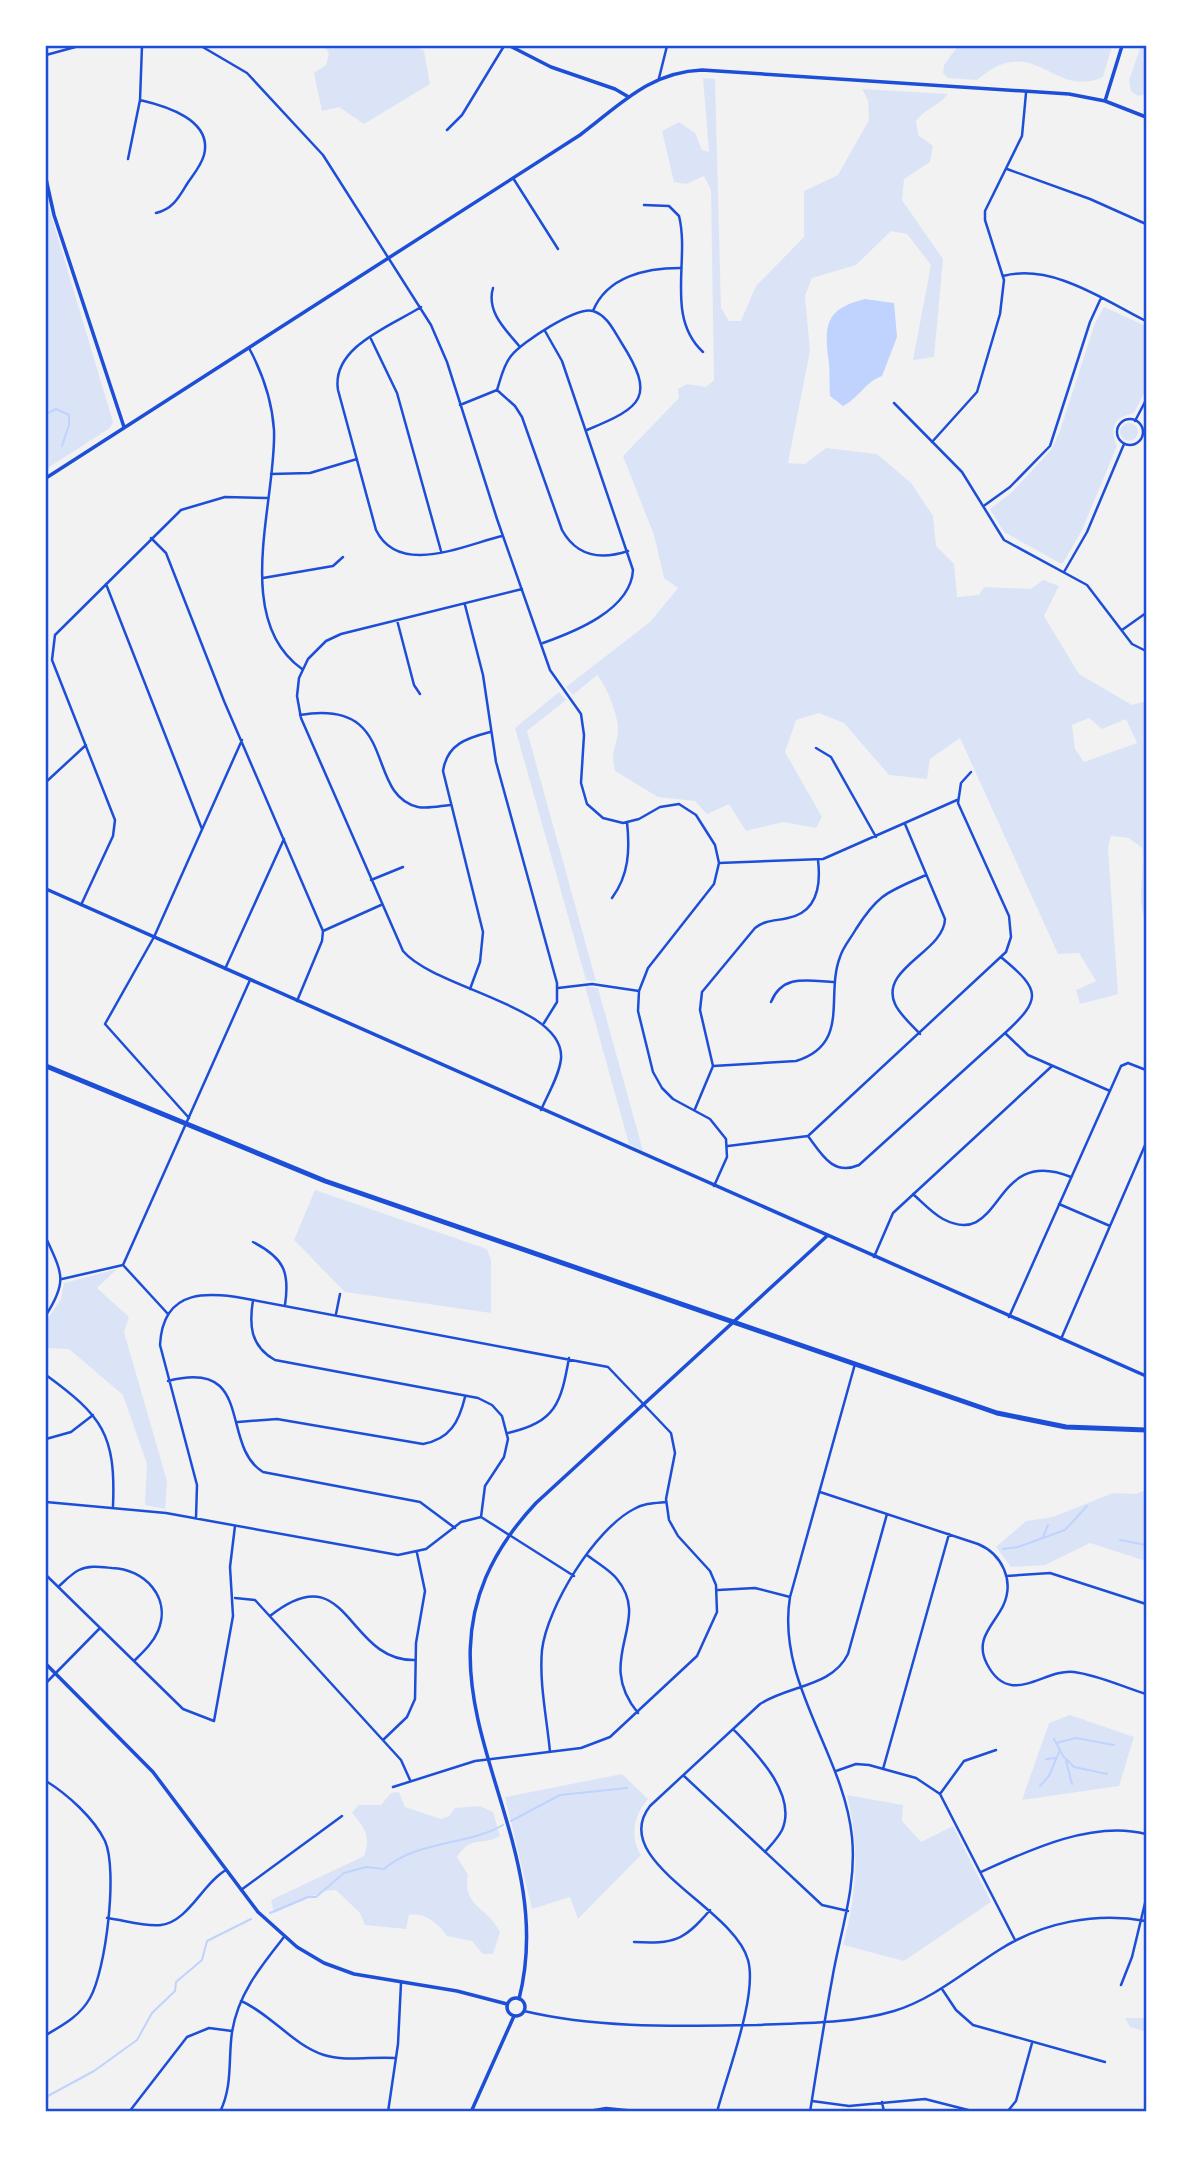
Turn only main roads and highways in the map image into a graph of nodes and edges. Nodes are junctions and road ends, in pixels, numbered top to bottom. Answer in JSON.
{"nodes":[{"id":1,"x":46,"y":1067,"type":"edge"},
{"id":2,"x":1146,"y":1430,"type":"edge"}],
"edges":[{"from":1,"to":2,"type":"main road"}]}
